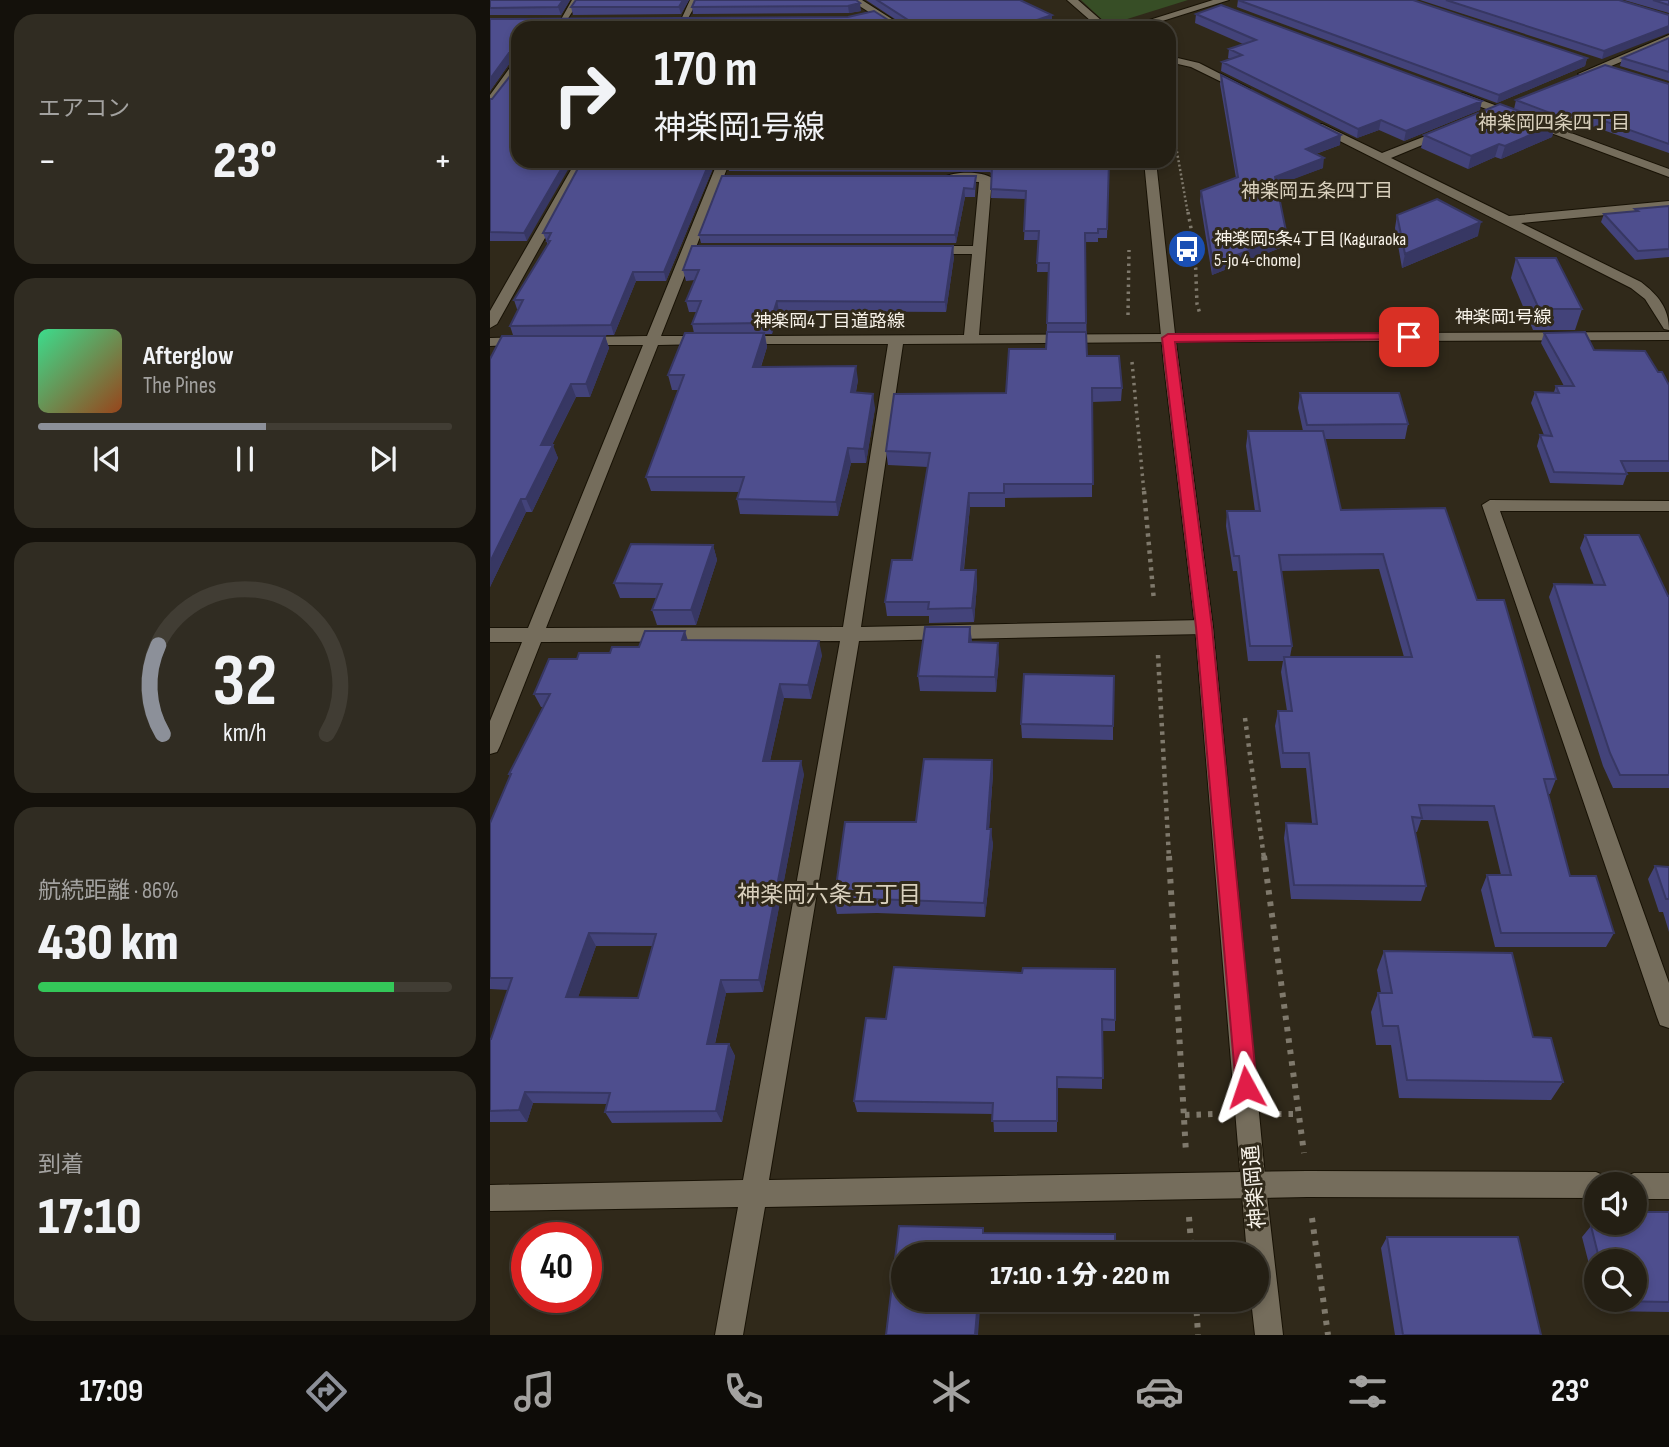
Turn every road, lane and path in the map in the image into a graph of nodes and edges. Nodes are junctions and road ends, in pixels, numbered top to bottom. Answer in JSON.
{"nodes":[{"id":1,"x":576,"y":0,"type":"edge"},
{"id":2,"x":694,"y":0,"type":"edge"},
{"id":3,"x":855,"y":0,"type":"edge"},
{"id":4,"x":1072,"y":0,"type":"edge"},
{"id":5,"x":1224,"y":4,"type":"edge"},
{"id":6,"x":876,"y":13,"type":"junction"},
{"id":7,"x":863,"y":16,"type":"edge"},
{"id":8,"x":556,"y":20,"type":"joint"},
{"id":9,"x":574,"y":20,"type":"edge"},
{"id":10,"x":677,"y":20,"type":"joint"},
{"id":11,"x":696,"y":20,"type":"edge"},
{"id":12,"x":889,"y":21,"type":"edge"},
{"id":13,"x":1097,"y":21,"type":"edge"},
{"id":14,"x":1153,"y":21,"type":"edge"},
{"id":15,"x":1669,"y":38,"type":"edge"},
{"id":16,"x":1176,"y":61,"type":"edge"},
{"id":17,"x":1590,"y":62,"type":"edge"},
{"id":18,"x":1602,"y":66,"type":"junction"},
{"id":19,"x":1624,"y":73,"type":"edge"},
{"id":20,"x":511,"y":74,"type":"edge"},
{"id":21,"x":1567,"y":80,"type":"edge"},
{"id":22,"x":1446,"y":91,"type":"edge"},
{"id":23,"x":1258,"y":96,"type":"edge"},
{"id":24,"x":490,"y":103,"type":"edge"},
{"id":25,"x":1504,"y":107,"type":"junction"},
{"id":26,"x":1486,"y":115,"type":"edge"},
{"id":27,"x":1308,"y":120,"type":"edge"},
{"id":28,"x":1462,"y":125,"type":"edge"},
{"id":29,"x":1176,"y":146,"type":"edge"},
{"id":30,"x":1382,"y":158,"type":"junction"},
{"id":31,"x":578,"y":168,"type":"edge"},
{"id":32,"x":724,"y":168,"type":"edge"},
{"id":33,"x":1148,"y":168,"type":"edge"},
{"id":34,"x":1669,"y":173,"type":"edge"},
{"id":35,"x":932,"y":178,"type":"edge"},
{"id":36,"x":1669,"y":205,"type":"edge"},
{"id":37,"x":1509,"y":220,"type":"junction"},
{"id":38,"x":909,"y":250,"type":"edge"},
{"id":39,"x":978,"y":250,"type":"junction"},
{"id":40,"x":1128,"y":304,"type":"dead end"},
{"id":41,"x":1208,"y":318,"type":"dead end"},
{"id":42,"x":490,"y":324,"type":"edge"},
{"id":43,"x":1669,"y":326,"type":"edge"},
{"id":44,"x":1669,"y":336,"type":"edge"},
{"id":45,"x":1129,"y":338,"type":"junction"},
{"id":46,"x":1168,"y":338,"type":"junction"},
{"id":47,"x":971,"y":339,"type":"junction"},
{"id":48,"x":896,"y":340,"type":"junction"},
{"id":49,"x":544,"y":341,"type":"edge"},
{"id":50,"x":571,"y":341,"type":"edge"},
{"id":51,"x":652,"y":341,"type":"junction"},
{"id":52,"x":490,"y":342,"type":"edge"},
{"id":53,"x":1669,"y":506,"type":"edge"},
{"id":54,"x":1204,"y":627,"type":"junction"},
{"id":55,"x":1156,"y":628,"type":"junction"},
{"id":56,"x":851,"y":634,"type":"junction"},
{"id":57,"x":490,"y":635,"type":"edge"},
{"id":58,"x":534,"y":635,"type":"junction"},
{"id":59,"x":1245,"y":713,"type":"dead end"},
{"id":60,"x":490,"y":746,"type":"edge"},
{"id":61,"x":1669,"y":1017,"type":"edge"},
{"id":62,"x":1307,"y":1184,"type":"junction"},
{"id":63,"x":1584,"y":1185,"type":"edge"},
{"id":64,"x":1253,"y":1186,"type":"junction"},
{"id":65,"x":1647,"y":1186,"type":"edge"},
{"id":66,"x":1669,"y":1186,"type":"edge"},
{"id":67,"x":1187,"y":1187,"type":"junction"},
{"id":68,"x":752,"y":1194,"type":"junction"},
{"id":69,"x":490,"y":1198,"type":"edge"},
{"id":70,"x":1191,"y":1242,"type":"edge"},
{"id":71,"x":1197,"y":1312,"type":"edge"},
{"id":72,"x":729,"y":1335,"type":"edge"},
{"id":73,"x":1198,"y":1335,"type":"edge"},
{"id":74,"x":1269,"y":1335,"type":"edge"},
{"id":75,"x":1328,"y":1335,"type":"edge"}],
"edges":[{"from":1,"to":8,"type":"lane"},
{"from":2,"to":10,"type":"lane"},
{"from":3,"to":6,"type":"street"},
{"from":4,"to":13,"type":"street"},
{"from":5,"to":14,"type":"street"},
{"from":6,"to":7,"type":"street"},
{"from":6,"to":12,"type":"street"},
{"from":8,"to":9,"type":"street"},
{"from":10,"to":11,"type":"street"},
{"from":15,"to":18,"type":"street"},
{"from":16,"to":23,"type":"street"},
{"from":17,"to":18,"type":"street"},
{"from":18,"to":19,"type":"street"},
{"from":18,"to":21,"type":"street"},
{"from":20,"to":24,"type":"street"},
{"from":22,"to":25,"type":"street"},
{"from":25,"to":26,"type":"street"},
{"from":25,"to":34,"type":"street"},
{"from":27,"to":30,"type":"street"},
{"from":28,"to":30,"type":"street"},
{"from":29,"to":41,"type":"path"},
{"from":30,"to":37,"type":"street"},
{"from":31,"to":42,"type":"street"},
{"from":32,"to":51,"type":"street"},
{"from":33,"to":46,"type":"street","name":"神楽岡通"},
{"from":35,"to":39,"type":"street"},
{"from":36,"to":37,"type":"street"},
{"from":37,"to":43,"type":"street"},
{"from":38,"to":39,"type":"street"},
{"from":39,"to":47,"type":"street"},
{"from":40,"to":45,"type":"path"},
{"from":44,"to":46,"type":"street","name":"神楽岡1号線"},
{"from":45,"to":46,"type":"street","name":"神楽岡4丁目道路線"},
{"from":45,"to":47,"type":"street","name":"神楽岡4丁目道路線"},
{"from":45,"to":55,"type":"path"},
{"from":46,"to":54,"type":"street","name":"神楽岡通"},
{"from":47,"to":48,"type":"street","name":"神楽岡4丁目道路線"},
{"from":48,"to":51,"type":"street","name":"神楽岡4丁目道路線"},
{"from":48,"to":56,"type":"street"},
{"from":49,"to":52,"type":"street"},
{"from":50,"to":51,"type":"street","name":"神楽岡4丁目道路線"},
{"from":51,"to":58,"type":"street"},
{"from":53,"to":61,"type":"street"},
{"from":54,"to":55,"type":"street"},
{"from":54,"to":64,"type":"street","name":"神楽岡通"},
{"from":55,"to":56,"type":"street"},
{"from":55,"to":67,"type":"path"},
{"from":56,"to":58,"type":"street"},
{"from":56,"to":68,"type":"street"},
{"from":57,"to":58,"type":"street"},
{"from":58,"to":60,"type":"street"},
{"from":59,"to":62,"type":"path"},
{"from":62,"to":63,"type":"street"},
{"from":62,"to":64,"type":"street"},
{"from":62,"to":75,"type":"path"},
{"from":64,"to":67,"type":"street"},
{"from":64,"to":74,"type":"street","name":"神楽岡通"},
{"from":65,"to":66,"type":"street"},
{"from":67,"to":68,"type":"street"},
{"from":67,"to":70,"type":"path"},
{"from":68,"to":69,"type":"street"},
{"from":68,"to":72,"type":"street"},
{"from":71,"to":73,"type":"path"}]}
